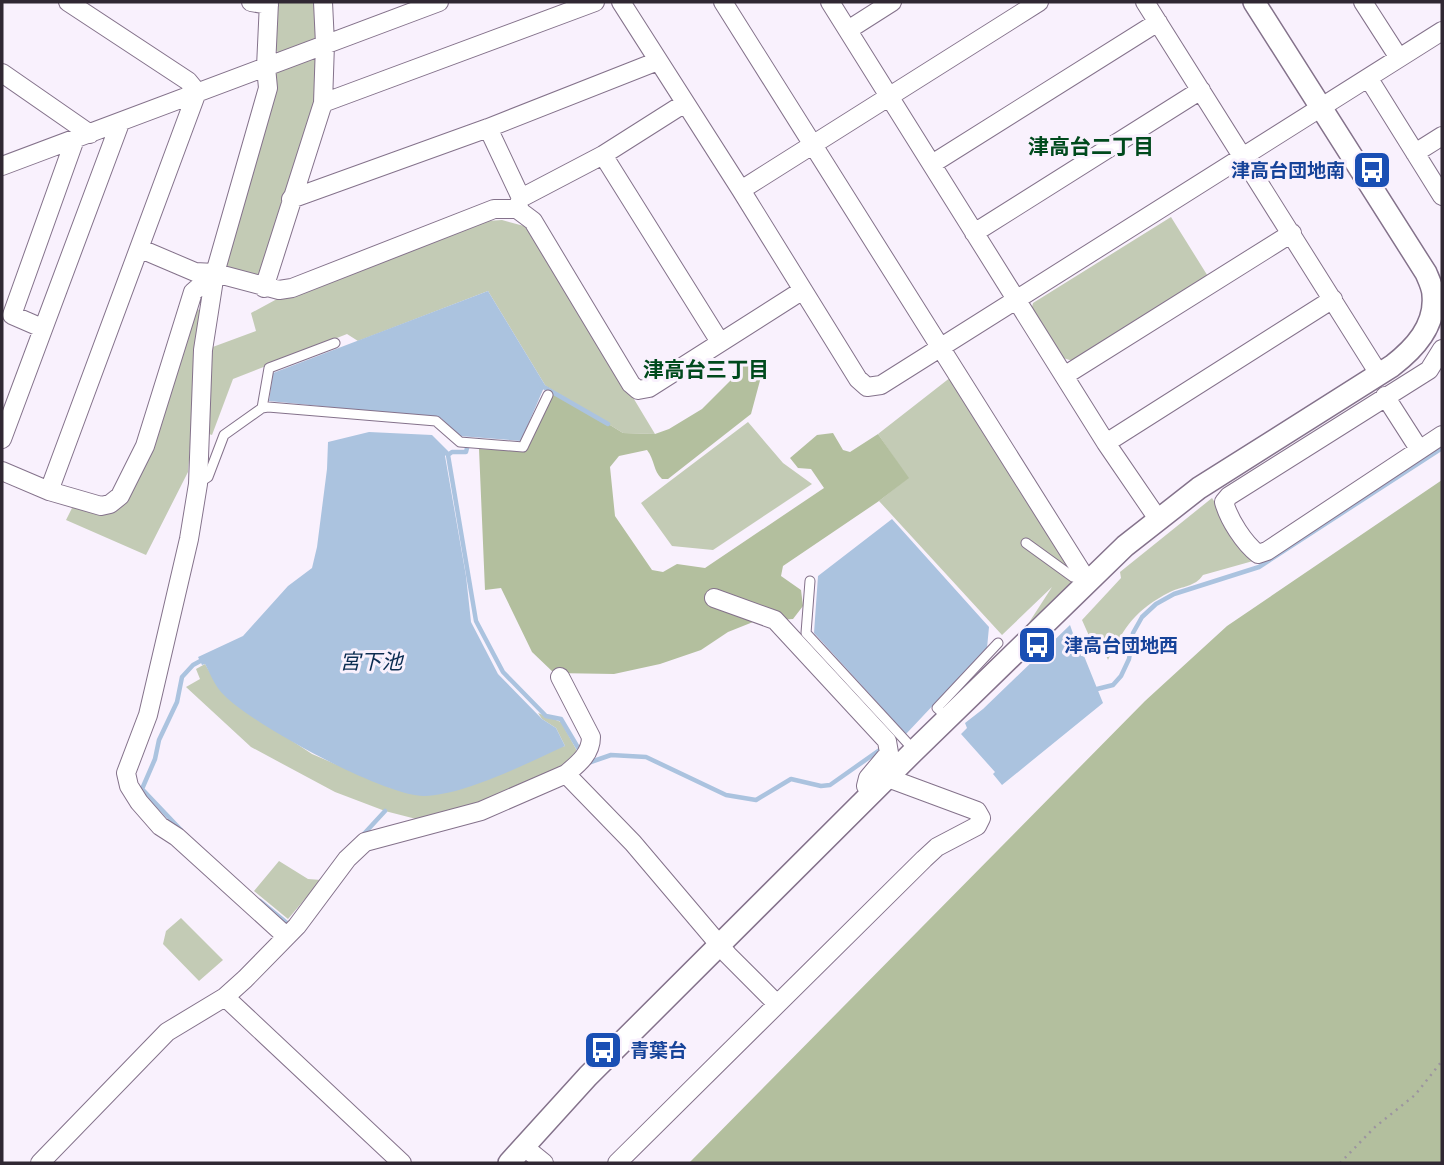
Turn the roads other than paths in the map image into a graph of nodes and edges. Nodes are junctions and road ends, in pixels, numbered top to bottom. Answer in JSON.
{"nodes":[{"id":1,"x":68,"y":2,"type":"edge"},
{"id":2,"x":251,"y":2,"type":"edge"},
{"id":3,"x":323,"y":2,"type":"edge"},
{"id":4,"x":439,"y":2,"type":"edge"},
{"id":5,"x":596,"y":2,"type":"edge"},
{"id":6,"x":621,"y":2,"type":"edge"},
{"id":7,"x":830,"y":2,"type":"edge"},
{"id":8,"x":892,"y":2,"type":"edge"},
{"id":9,"x":1039,"y":2,"type":"edge"},
{"id":10,"x":1145,"y":2,"type":"edge"},
{"id":11,"x":1254,"y":2,"type":"edge"},
{"id":12,"x":1363,"y":2,"type":"edge"},
{"id":13,"x":269,"y":3,"type":"edge"},
{"id":14,"x":731,"y":4,"type":"edge"},
{"id":15,"x":1158,"y":22,"type":"junction"},
{"id":16,"x":848,"y":30,"type":"junction"},
{"id":17,"x":1442,"y":31,"type":"edge"},
{"id":18,"x":326,"y":44,"type":"junction"},
{"id":19,"x":1399,"y":58,"type":"junction"},
{"id":20,"x":658,"y":61,"type":"junction"},
{"id":21,"x":266,"y":67,"type":"junction"},
{"id":22,"x":2,"y":73,"type":"edge"},
{"id":23,"x":1369,"y":79,"type":"junction"},
{"id":24,"x":1201,"y":90,"type":"junction"},
{"id":25,"x":197,"y":92,"type":"junction"},
{"id":26,"x":890,"y":97,"type":"junction"},
{"id":27,"x":323,"y":103,"type":"junction"},
{"id":28,"x":685,"y":103,"type":"junction"},
{"id":29,"x":1320,"y":107,"type":"junction"},
{"id":30,"x":120,"y":122,"type":"junction"},
{"id":31,"x":488,"y":128,"type":"junction"},
{"id":32,"x":1442,"y":136,"type":"edge"},
{"id":33,"x":82,"y":137,"type":"junction"},
{"id":34,"x":813,"y":146,"type":"junction"},
{"id":35,"x":1415,"y":153,"type":"junction"},
{"id":36,"x":603,"y":155,"type":"junction"},
{"id":37,"x":1244,"y":157,"type":"junction"},
{"id":38,"x":932,"y":164,"type":"junction"},
{"id":39,"x":2,"y":166,"type":"edge"},
{"id":40,"x":741,"y":190,"type":"junction"},
{"id":41,"x":1442,"y":196,"type":"edge"},
{"id":42,"x":291,"y":199,"type":"junction"},
{"id":43,"x":519,"y":203,"type":"junction"},
{"id":44,"x":974,"y":233,"type":"junction"},
{"id":45,"x":1292,"y":233,"type":"junction"},
{"id":46,"x":141,"y":249,"type":"junction"},
{"id":47,"x":215,"y":274,"type":"junction"},
{"id":48,"x":264,"y":288,"type":"junction"},
{"id":49,"x":803,"y":290,"type":"junction"},
{"id":50,"x":1015,"y":299,"type":"junction"},
{"id":51,"x":1333,"y":299,"type":"junction"},
{"id":52,"x":42,"y":328,"type":"junction"},
{"id":53,"x":720,"y":342,"type":"junction"},
{"id":54,"x":335,"y":343,"type":"dead end"},
{"id":55,"x":939,"y":347,"type":"junction"},
{"id":56,"x":1442,"y":349,"type":"edge"},
{"id":57,"x":1379,"y":374,"type":"junction"},
{"id":58,"x":1064,"y":376,"type":"junction"},
{"id":59,"x":548,"y":395,"type":"dead end"},
{"id":60,"x":1385,"y":397,"type":"junction"},
{"id":61,"x":262,"y":408,"type":"junction"},
{"id":62,"x":1442,"y":435,"type":"edge"},
{"id":63,"x":2,"y":439,"type":"edge"},
{"id":64,"x":1107,"y":443,"type":"junction"},
{"id":65,"x":1419,"y":449,"type":"junction"},
{"id":66,"x":2,"y":471,"type":"edge"},
{"id":67,"x":198,"y":484,"type":"junction"},
{"id":68,"x":49,"y":491,"type":"junction"},
{"id":69,"x":1158,"y":519,"type":"junction"},
{"id":70,"x":1026,"y":543,"type":"dead end"},
{"id":71,"x":810,"y":581,"type":"dead end"},
{"id":72,"x":1088,"y":582,"type":"junction"},
{"id":73,"x":714,"y":598,"type":"dead end"},
{"id":74,"x":999,"y":643,"type":"dead end"},
{"id":75,"x":560,"y":677,"type":"dead end"},
{"id":76,"x":948,"y":719,"type":"junction"},
{"id":77,"x":914,"y":751,"type":"junction"},
{"id":78,"x":569,"y":778,"type":"junction"},
{"id":79,"x":888,"y":778,"type":"junction"},
{"id":80,"x":872,"y":794,"type":"junction"},
{"id":81,"x":290,"y":932,"type":"junction"},
{"id":82,"x":720,"y":946,"type":"junction"},
{"id":83,"x":227,"y":1000,"type":"junction"},
{"id":84,"x":776,"y":1003,"type":"junction"},
{"id":85,"x":523,"y":1146,"type":"junction"},
{"id":86,"x":48,"y":1161,"type":"edge"},
{"id":87,"x":402,"y":1163,"type":"edge"},
{"id":88,"x":509,"y":1163,"type":"edge"},
{"id":89,"x":544,"y":1163,"type":"edge"},
{"id":90,"x":617,"y":1163,"type":"edge"}],
"edges":[{"from":1,"to":25,"type":"street"},
{"from":2,"to":13,"type":"street"},
{"from":3,"to":18,"type":"street"},
{"from":4,"to":18,"type":"street"},
{"from":5,"to":27,"type":"street"},
{"from":6,"to":20,"type":"street"},
{"from":7,"to":16,"type":"street"},
{"from":8,"to":16,"type":"street"},
{"from":9,"to":26,"type":"street"},
{"from":10,"to":15,"type":"street"},
{"from":11,"to":29,"type":"street"},
{"from":12,"to":19,"type":"street"},
{"from":13,"to":21,"type":"street"},
{"from":14,"to":34,"type":"street"},
{"from":15,"to":24,"type":"street"},
{"from":15,"to":38,"type":"street"},
{"from":16,"to":26,"type":"street"},
{"from":17,"to":19,"type":"street"},
{"from":18,"to":21,"type":"street"},
{"from":18,"to":27,"type":"street"},
{"from":19,"to":23,"type":"street"},
{"from":20,"to":28,"type":"street"},
{"from":20,"to":31,"type":"street"},
{"from":21,"to":25,"type":"street"},
{"from":21,"to":47,"type":"street"},
{"from":22,"to":33,"type":"street"},
{"from":23,"to":29,"type":"street"},
{"from":23,"to":35,"type":"street"},
{"from":24,"to":37,"type":"street"},
{"from":24,"to":44,"type":"street"},
{"from":25,"to":30,"type":"street"},
{"from":25,"to":46,"type":"street"},
{"from":26,"to":34,"type":"street"},
{"from":26,"to":38,"type":"street"},
{"from":27,"to":42,"type":"street"},
{"from":28,"to":36,"type":"street"},
{"from":28,"to":40,"type":"street"},
{"from":29,"to":37,"type":"street"},
{"from":29,"to":57,"type":"street"},
{"from":30,"to":33,"type":"street"},
{"from":30,"to":52,"type":"street"},
{"from":31,"to":42,"type":"street"},
{"from":31,"to":43,"type":"street"},
{"from":32,"to":35,"type":"street"},
{"from":33,"to":39,"type":"street"},
{"from":33,"to":52,"type":"street"},
{"from":34,"to":40,"type":"street"},
{"from":34,"to":55,"type":"street"},
{"from":35,"to":41,"type":"street"},
{"from":36,"to":43,"type":"street"},
{"from":36,"to":53,"type":"street"},
{"from":37,"to":45,"type":"street"},
{"from":37,"to":50,"type":"street"},
{"from":38,"to":44,"type":"street"},
{"from":40,"to":49,"type":"street"},
{"from":42,"to":48,"type":"street"},
{"from":43,"to":48,"type":"street"},
{"from":43,"to":53,"type":"street"},
{"from":44,"to":50,"type":"street"},
{"from":45,"to":51,"type":"street"},
{"from":45,"to":58,"type":"street"},
{"from":46,"to":47,"type":"street"},
{"from":46,"to":68,"type":"street"},
{"from":47,"to":48,"type":"street"},
{"from":47,"to":67,"type":"street"},
{"from":47,"to":68,"type":"street"},
{"from":49,"to":53,"type":"street"},
{"from":49,"to":55,"type":"street"},
{"from":50,"to":55,"type":"street"},
{"from":50,"to":58,"type":"street"},
{"from":51,"to":57,"type":"street"},
{"from":51,"to":64,"type":"street"},
{"from":52,"to":63,"type":"street"},
{"from":54,"to":61,"type":"lane"},
{"from":55,"to":72,"type":"street"},
{"from":56,"to":60,"type":"street"},
{"from":57,"to":69,"type":"street"},
{"from":58,"to":64,"type":"street"},
{"from":59,"to":61,"type":"lane"},
{"from":60,"to":65,"type":"street"},
{"from":60,"to":65,"type":"street"},
{"from":61,"to":67,"type":"lane"},
{"from":62,"to":65,"type":"street"},
{"from":64,"to":69,"type":"street"},
{"from":66,"to":68,"type":"street"},
{"from":67,"to":81,"type":"street"},
{"from":69,"to":72,"type":"street"},
{"from":70,"to":72,"type":"lane"},
{"from":71,"to":77,"type":"lane"},
{"from":72,"to":76,"type":"street"},
{"from":73,"to":80,"type":"street"},
{"from":74,"to":76,"type":"lane"},
{"from":75,"to":78,"type":"street"},
{"from":76,"to":77,"type":"street"},
{"from":77,"to":79,"type":"street"},
{"from":78,"to":81,"type":"street"},
{"from":78,"to":82,"type":"street"},
{"from":79,"to":80,"type":"street"},
{"from":79,"to":84,"type":"street"},
{"from":80,"to":82,"type":"street"},
{"from":81,"to":83,"type":"street"},
{"from":82,"to":84,"type":"street"},
{"from":82,"to":85,"type":"street"},
{"from":83,"to":86,"type":"street"},
{"from":83,"to":87,"type":"street"},
{"from":84,"to":90,"type":"street"},
{"from":85,"to":88,"type":"street"},
{"from":85,"to":89,"type":"street"}]}
